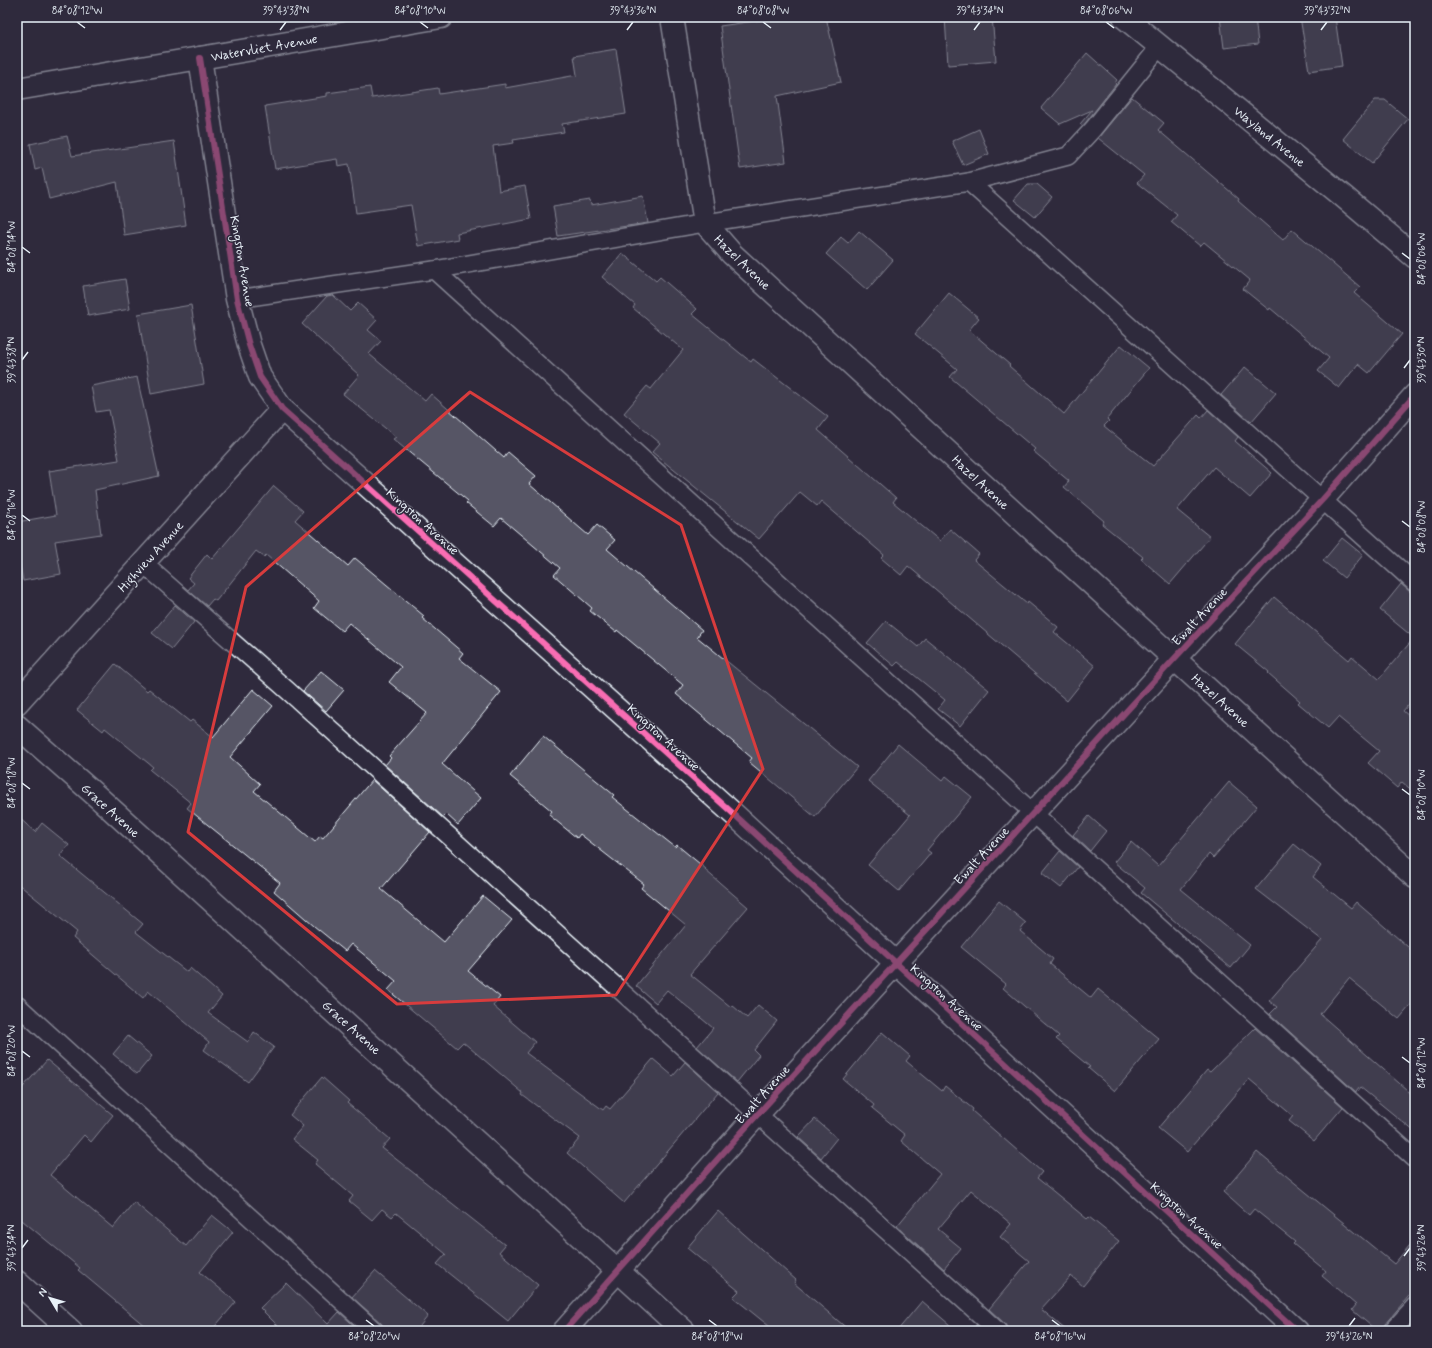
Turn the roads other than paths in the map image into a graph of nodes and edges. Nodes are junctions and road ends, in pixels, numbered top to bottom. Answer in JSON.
{"nodes":[{"id":1,"x":440,"y":17,"type":"edge"},
{"id":2,"x":672,"y":17,"type":"edge"},
{"id":3,"x":1124,"y":17,"type":"edge"},
{"id":4,"x":1160,"y":46,"type":"junction"},
{"id":5,"x":200,"y":58,"type":"junction"},
{"id":6,"x":17,"y":89,"type":"edge"},
{"id":7,"x":969,"y":182,"type":"junction"},
{"id":8,"x":705,"y":223,"type":"junction"},
{"id":9,"x":1415,"y":256,"type":"edge"},
{"id":10,"x":434,"y":270,"type":"junction"},
{"id":11,"x":237,"y":299,"type":"junction"},
{"id":12,"x":1415,"y":395,"type":"edge"},
{"id":13,"x":282,"y":409,"type":"junction"},
{"id":14,"x":1323,"y":500,"type":"junction"},
{"id":15,"x":144,"y":564,"type":"junction"},
{"id":16,"x":1415,"y":582,"type":"edge"},
{"id":17,"x":1175,"y":658,"type":"junction"},
{"id":18,"x":17,"y":703,"type":"edge"},
{"id":19,"x":17,"y":726,"type":"edge"},
{"id":20,"x":1034,"y":813,"type":"junction"},
{"id":21,"x":1415,"y":877,"type":"edge"},
{"id":22,"x":895,"y":964,"type":"junction"},
{"id":23,"x":17,"y":1005,"type":"edge"},
{"id":24,"x":757,"y":1115,"type":"junction"},
{"id":25,"x":1415,"y":1159,"type":"edge"},
{"id":26,"x":619,"y":1270,"type":"junction"},
{"id":27,"x":17,"y":1282,"type":"edge"},
{"id":28,"x":1415,"y":1306,"type":"edge"},
{"id":29,"x":71,"y":1331,"type":"edge"},
{"id":30,"x":375,"y":1331,"type":"edge"},
{"id":31,"x":564,"y":1331,"type":"edge"},
{"id":32,"x":684,"y":1331,"type":"edge"},
{"id":33,"x":998,"y":1331,"type":"edge"},
{"id":34,"x":1297,"y":1331,"type":"edge"},
{"id":35,"x":1392,"y":1331,"type":"edge"}],
"edges":[{"from":1,"to":5,"type":"street","name":"Watervliet Avenue"},
{"from":2,"to":8,"type":"street","name":"Hazel Avenue"},
{"from":3,"to":4,"type":"street","name":"Wayland Avenue"},
{"from":4,"to":7,"type":"lane"},
{"from":4,"to":9,"type":"street","name":"Wayland Avenue"},
{"from":5,"to":6,"type":"street","name":"Watervliet Avenue"},
{"from":5,"to":11,"type":"street","name":"Kingston Avenue"},
{"from":7,"to":8,"type":"lane"},
{"from":7,"to":14,"type":"lane"},
{"from":8,"to":10,"type":"lane"},
{"from":8,"to":17,"type":"street","name":"Hazel Avenue"},
{"from":10,"to":11,"type":"lane"},
{"from":10,"to":20,"type":"lane"},
{"from":11,"to":13,"type":"street","name":"Kingston Avenue"},
{"from":12,"to":14,"type":"street","name":"Ewalt Avenue"},
{"from":13,"to":15,"type":"street","name":"Highview Avenue"},
{"from":13,"to":22,"type":"street","name":"Kingston Avenue"},
{"from":14,"to":16,"type":"lane"},
{"from":14,"to":17,"type":"street","name":"Ewalt Avenue"},
{"from":15,"to":18,"type":"street","name":"Highview Avenue"},
{"from":15,"to":24,"type":"lane"},
{"from":17,"to":20,"type":"street","name":"Ewalt Avenue"},
{"from":17,"to":21,"type":"street","name":"Hazel Avenue"},
{"from":19,"to":26,"type":"street","name":"Grace Avenue"},
{"from":20,"to":22,"type":"street","name":"Ewalt Avenue"},
{"from":20,"to":25,"type":"lane"},
{"from":22,"to":24,"type":"street","name":"Ewalt Avenue"},
{"from":22,"to":34,"type":"street","name":"Kingston Avenue"},
{"from":23,"to":30,"type":"lane"},
{"from":24,"to":26,"type":"street","name":"Ewalt Avenue"},
{"from":24,"to":33,"type":"lane"},
{"from":26,"to":31,"type":"street","name":"Ewalt Avenue"},
{"from":26,"to":32,"type":"street","name":"Grace Avenue"},
{"from":27,"to":29,"type":"street"},
{"from":28,"to":35,"type":"lane"}]}
